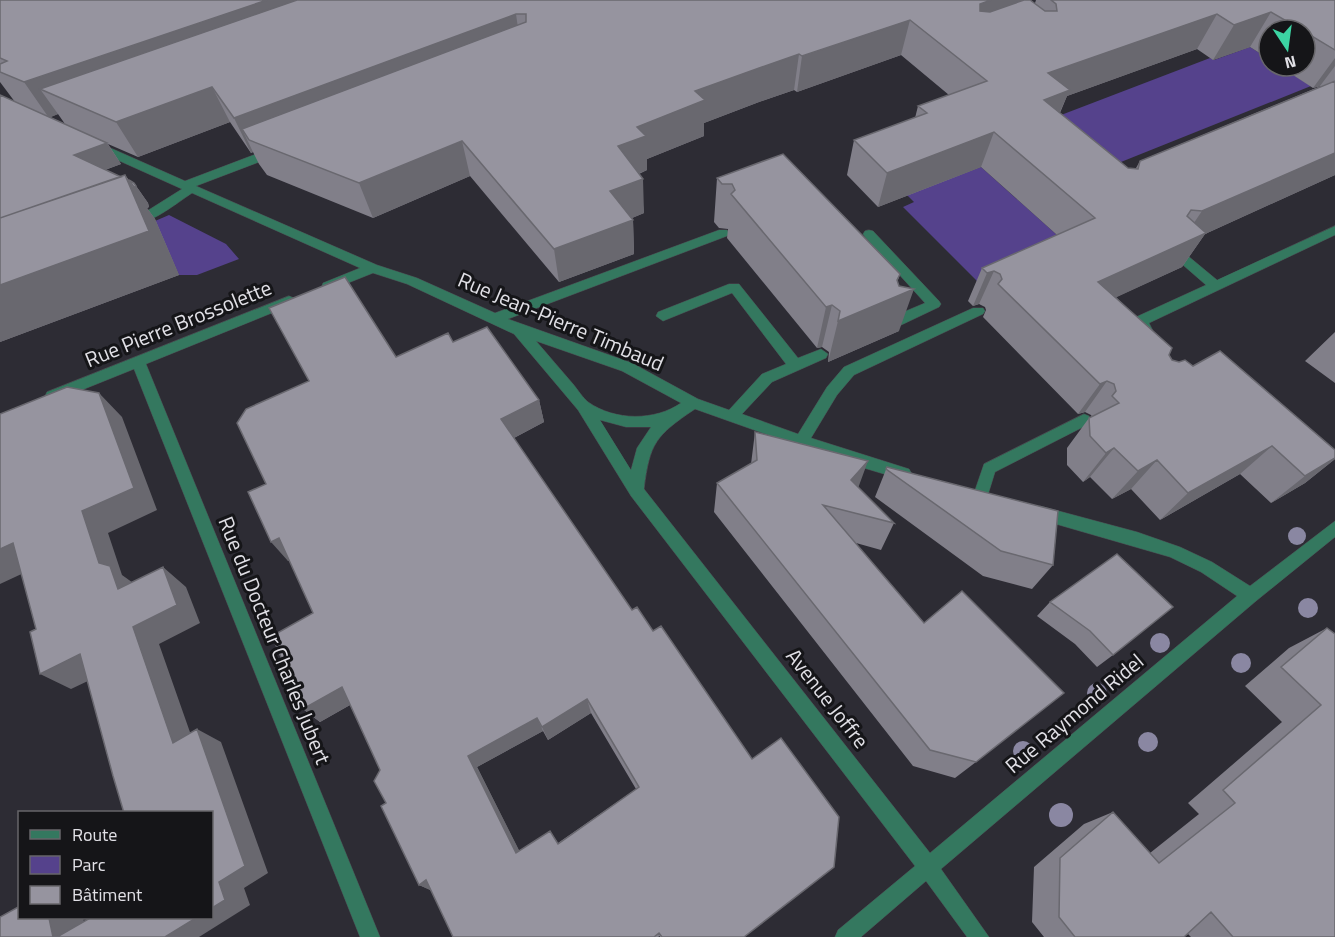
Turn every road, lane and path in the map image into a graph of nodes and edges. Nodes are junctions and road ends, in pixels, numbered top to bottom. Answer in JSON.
{"nodes":[{"id":1,"x":90,"y":143,"type":"edge"},
{"id":2,"x":285,"y":147,"type":"edge"},
{"id":3,"x":189,"y":187,"type":"junction"},
{"id":4,"x":119,"y":226,"type":"edge"},
{"id":5,"x":1335,"y":230,"type":"edge"},
{"id":6,"x":723,"y":233,"type":"dead end"},
{"id":7,"x":869,"y":234,"type":"dead end"},
{"id":8,"x":1172,"y":249,"type":"edge"},
{"id":9,"x":372,"y":268,"type":"junction"},
{"id":10,"x":1216,"y":286,"type":"junction"},
{"id":11,"x":319,"y":289,"type":"edge"},
{"id":12,"x":297,"y":298,"type":"edge"},
{"id":13,"x":978,"y":311,"type":"dead end"},
{"id":14,"x":663,"y":316,"type":"dead end"},
{"id":15,"x":497,"y":318,"type":"junction"},
{"id":16,"x":892,"y":323,"type":"edge"},
{"id":17,"x":519,"y":330,"type":"junction"},
{"id":18,"x":1156,"y":350,"type":"edge"},
{"id":19,"x":821,"y":354,"type":"dead end"},
{"id":20,"x":138,"y":361,"type":"junction"},
{"id":21,"x":795,"y":365,"type":"junction"},
{"id":22,"x":42,"y":400,"type":"edge"},
{"id":23,"x":693,"y":403,"type":"junction"},
{"id":24,"x":584,"y":406,"type":"junction"},
{"id":25,"x":672,"y":417,"type":"junction"},
{"id":26,"x":731,"y":417,"type":"junction"},
{"id":27,"x":1084,"y":420,"type":"dead end"},
{"id":28,"x":802,"y":441,"type":"junction"},
{"id":29,"x":924,"y":480,"type":"edge"},
{"id":30,"x":636,"y":491,"type":"junction"},
{"id":31,"x":981,"y":496,"type":"edge"},
{"id":32,"x":1025,"y":509,"type":"edge"},
{"id":33,"x":1335,"y":528,"type":"edge"},
{"id":34,"x":1250,"y":596,"type":"junction"},
{"id":35,"x":928,"y":867,"type":"junction"},
{"id":36,"x":370,"y":937,"type":"edge"},
{"id":37,"x":845,"y":937,"type":"edge"},
{"id":38,"x":979,"y":937,"type":"edge"}],
"edges":[{"from":1,"to":3,"type":"street","name":"Rue Jean-Pierre Timbaud"},
{"from":2,"to":3,"type":"street"},
{"from":3,"to":4,"type":"street"},
{"from":3,"to":9,"type":"street","name":"Rue Jean-Pierre Timbaud"},
{"from":5,"to":10,"type":"street"},
{"from":6,"to":15,"type":"street"},
{"from":7,"to":16,"type":"street"},
{"from":8,"to":10,"type":"street"},
{"from":9,"to":11,"type":"street"},
{"from":9,"to":15,"type":"street","name":"Rue Jean-Pierre Timbaud"},
{"from":10,"to":18,"type":"street"},
{"from":12,"to":20,"type":"street","name":"Rue Pierre Brossolette"},
{"from":13,"to":28,"type":"street"},
{"from":14,"to":21,"type":"street"},
{"from":15,"to":17,"type":"street","name":"Rue Jean-Pierre Timbaud"},
{"from":17,"to":23,"type":"street","name":"Rue Jean-Pierre Timbaud"},
{"from":17,"to":24,"type":"street","name":"Avenue Joffre"},
{"from":19,"to":21,"type":"street"},
{"from":20,"to":22,"type":"street","name":"Rue Pierre Brossolette"},
{"from":20,"to":36,"type":"street","name":"Rue du Docteur Charles Jubert"},
{"from":21,"to":26,"type":"street"},
{"from":23,"to":25,"type":"street"},
{"from":23,"to":26,"type":"street","name":"Rue Jean-Pierre Timbaud"},
{"from":24,"to":25,"type":"street"},
{"from":24,"to":30,"type":"street","name":"Avenue Joffre"},
{"from":25,"to":30,"type":"street"},
{"from":26,"to":28,"type":"street","name":"Rue Jean-Pierre Timbaud"},
{"from":27,"to":31,"type":"street"},
{"from":28,"to":29,"type":"street","name":"Rue Jean-Pierre Timbaud"},
{"from":30,"to":35,"type":"street","name":"Avenue Joffre"},
{"from":32,"to":34,"type":"street"},
{"from":33,"to":34,"type":"street","name":"Rue Raymond Ridel"},
{"from":34,"to":35,"type":"street","name":"Rue Raymond Ridel"},
{"from":35,"to":37,"type":"street","name":"Rue Raymond Ridel"},
{"from":35,"to":38,"type":"street","name":"Avenue Joffre"}]}
